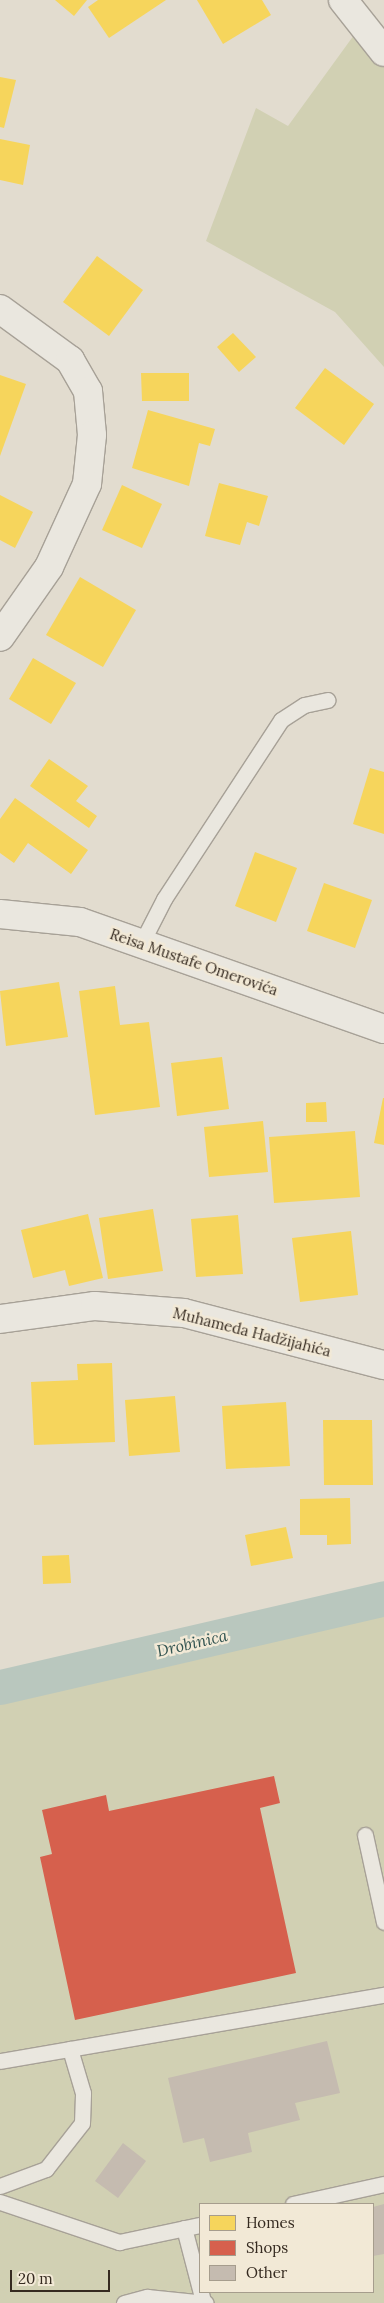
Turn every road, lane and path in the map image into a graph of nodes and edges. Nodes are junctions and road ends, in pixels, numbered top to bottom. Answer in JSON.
{"nodes":[{"id":1,"x":343,"y":0,"type":"edge"},
{"id":2,"x":384,"y":52,"type":"edge"},
{"id":3,"x":0,"y":309,"type":"edge"},
{"id":4,"x":0,"y":637,"type":"edge"},
{"id":5,"x":327,"y":700,"type":"dead end"},
{"id":6,"x":0,"y":914,"type":"edge"},
{"id":7,"x":141,"y":944,"type":"junction"},
{"id":8,"x":384,"y":1029,"type":"edge"},
{"id":9,"x":0,"y":1318,"type":"edge"},
{"id":10,"x":384,"y":1365,"type":"edge"},
{"id":11,"x":365,"y":1835,"type":"dead end"},
{"id":12,"x":384,"y":1922,"type":"edge"},
{"id":13,"x":384,"y":1995,"type":"edge"},
{"id":14,"x":70,"y":2049,"type":"junction"},
{"id":15,"x":0,"y":2061,"type":"edge"},
{"id":16,"x":384,"y":2184,"type":"edge"},
{"id":17,"x":0,"y":2186,"type":"edge"},
{"id":18,"x":0,"y":2202,"type":"edge"},
{"id":19,"x":298,"y":2203,"type":"edge"},
{"id":20,"x":199,"y":2225,"type":"edge"},
{"id":21,"x":184,"y":2228,"type":"junction"},
{"id":22,"x":199,"y":2284,"type":"edge"},
{"id":23,"x":204,"y":2302,"type":"edge"},
{"id":24,"x":124,"y":2303,"type":"edge"}],
"edges":[{"from":1,"to":2,"type":"street"},
{"from":3,"to":4,"type":"street"},
{"from":5,"to":7,"type":"lane"},
{"from":6,"to":7,"type":"street","name":"Reisa Mustafe Omerovića"},
{"from":7,"to":8,"type":"street","name":"Reisa Mustafe Omerovića"},
{"from":9,"to":10,"type":"street","name":"Muhameda Hadžijahića"},
{"from":11,"to":12,"type":"lane"},
{"from":13,"to":14,"type":"lane"},
{"from":14,"to":15,"type":"lane"},
{"from":14,"to":17,"type":"lane"},
{"from":16,"to":19,"type":"lane"},
{"from":18,"to":21,"type":"lane"},
{"from":20,"to":21,"type":"lane"},
{"from":21,"to":22,"type":"lane"},
{"from":23,"to":24,"type":"lane"}]}
